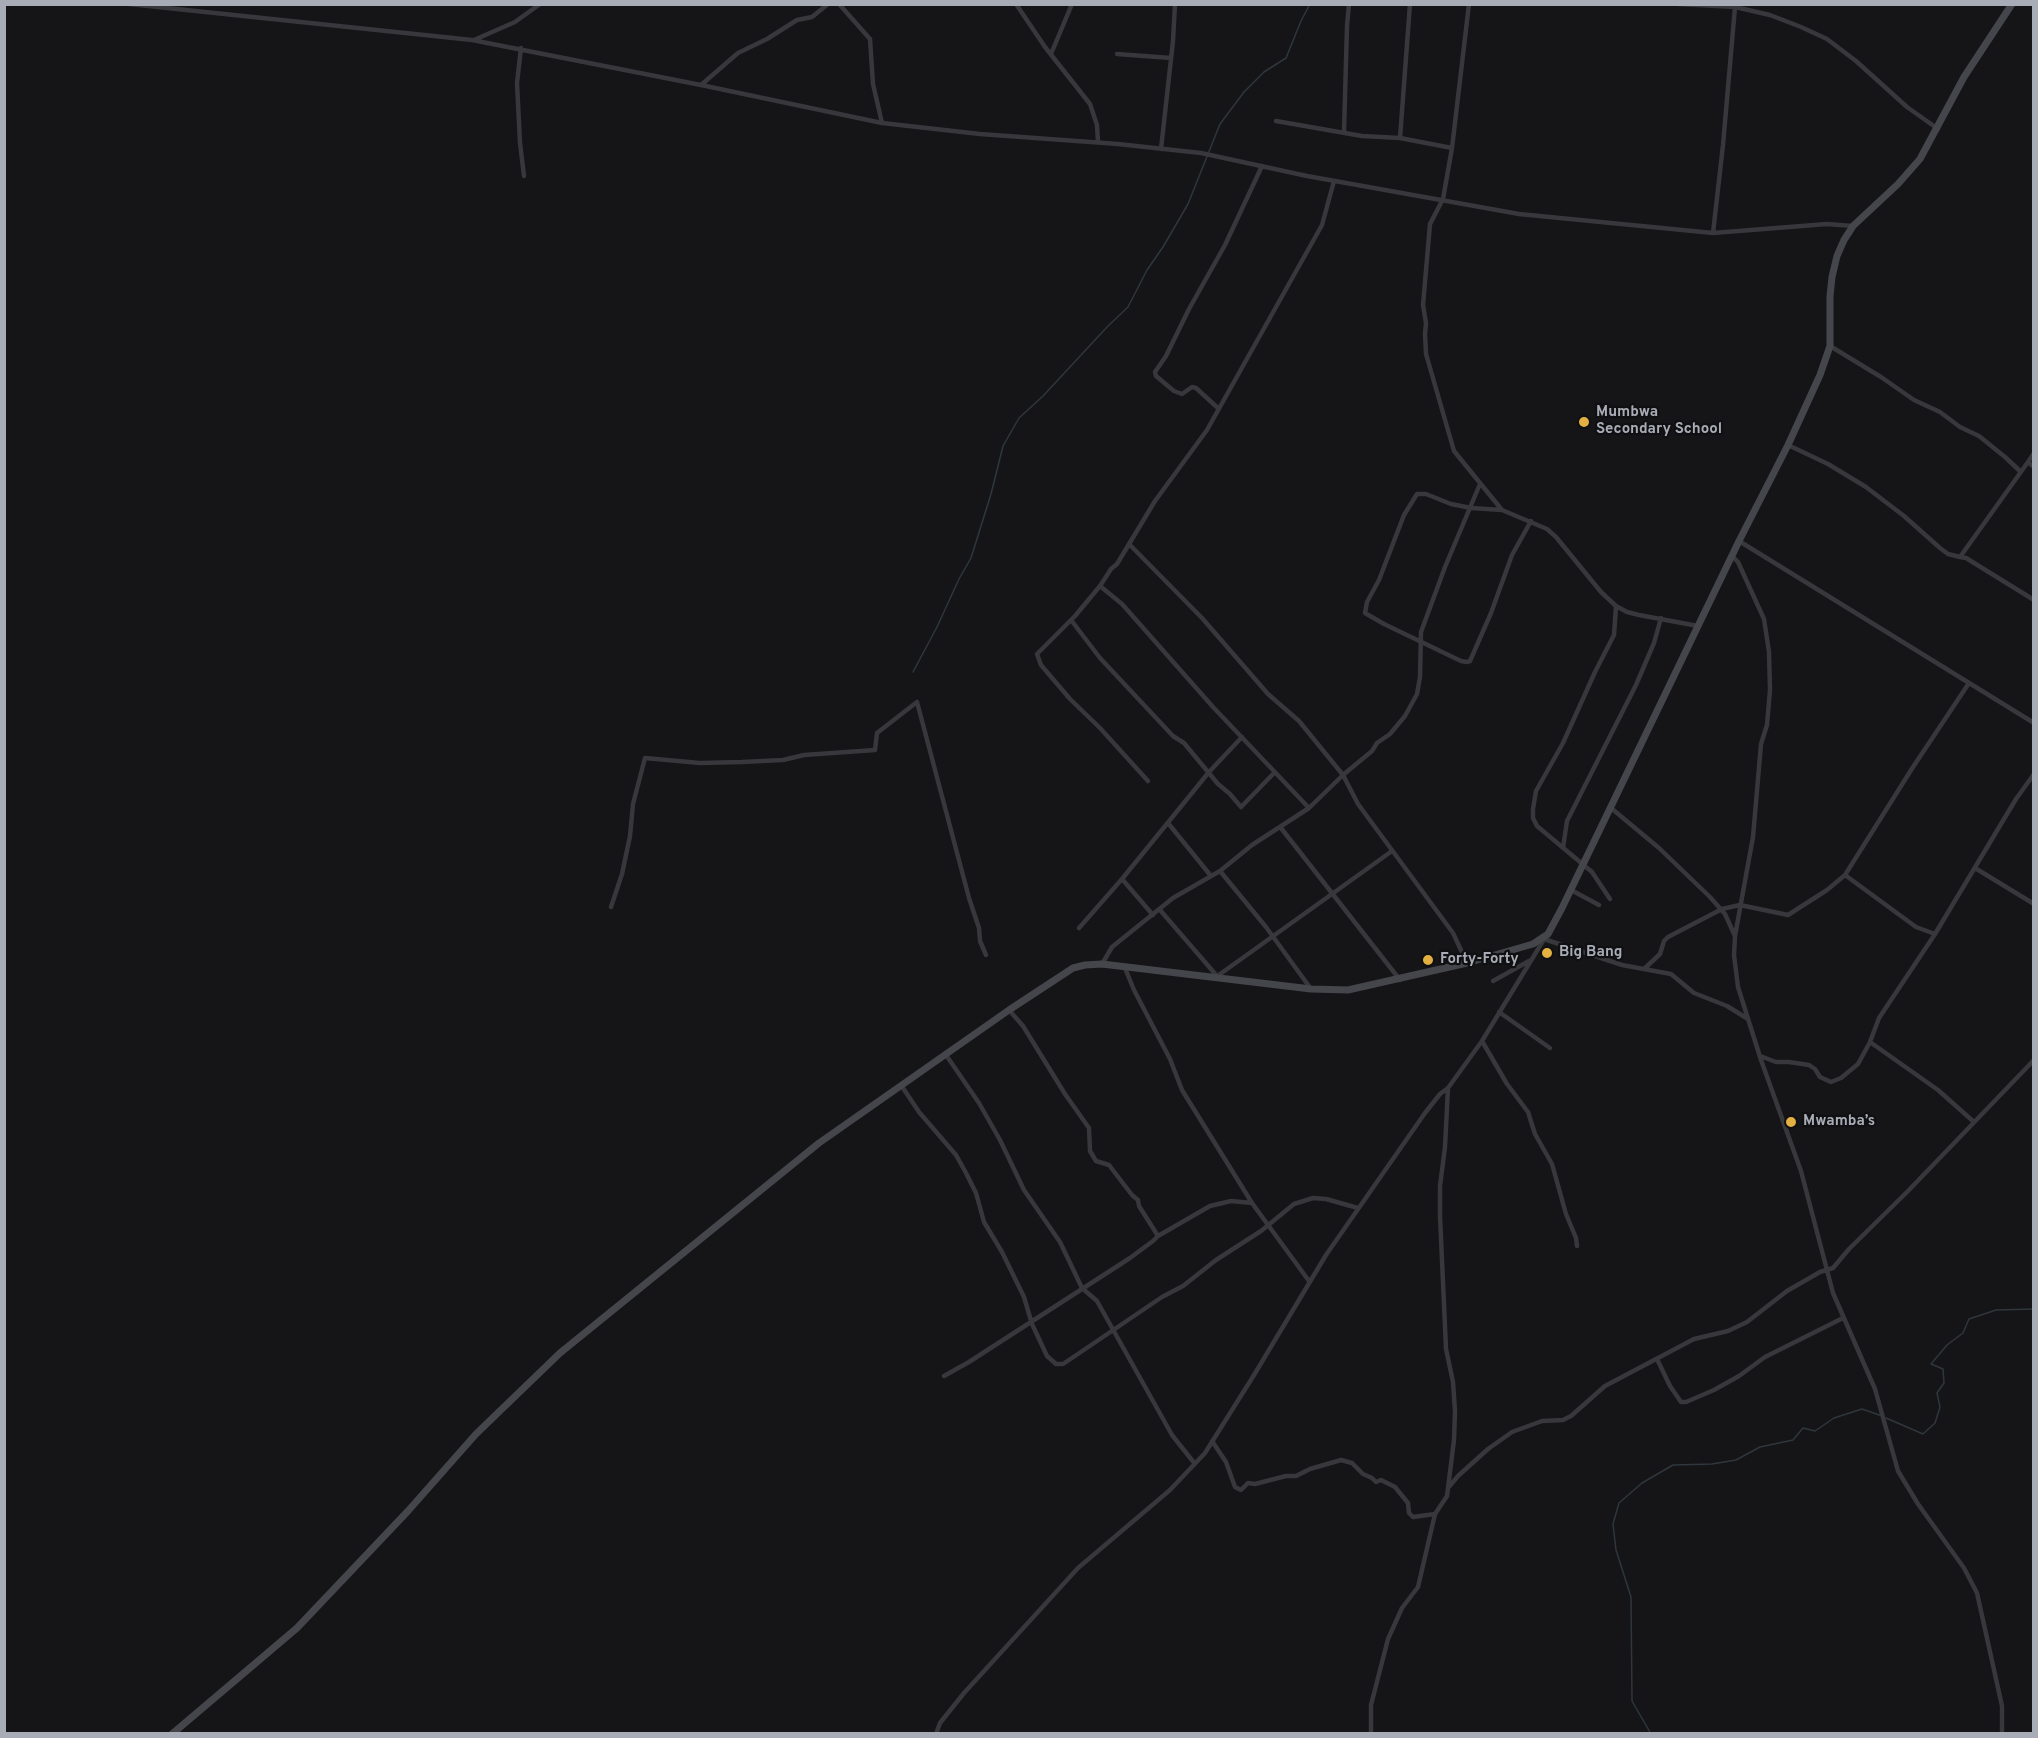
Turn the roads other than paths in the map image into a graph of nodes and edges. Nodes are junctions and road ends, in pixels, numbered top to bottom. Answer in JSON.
{"nodes":[{"id":1,"x":129,"y":4,"type":"edge"},
{"id":2,"x":540,"y":4,"type":"edge"},
{"id":3,"x":828,"y":4,"type":"edge"},
{"id":4,"x":839,"y":4,"type":"edge"},
{"id":5,"x":1016,"y":4,"type":"edge"},
{"id":6,"x":1072,"y":4,"type":"edge"},
{"id":7,"x":1175,"y":4,"type":"edge"},
{"id":8,"x":1349,"y":4,"type":"edge"},
{"id":9,"x":1410,"y":4,"type":"edge"},
{"id":10,"x":1469,"y":4,"type":"edge"},
{"id":11,"x":1678,"y":4,"type":"edge"},
{"id":12,"x":2012,"y":4,"type":"edge"},
{"id":13,"x":1735,"y":7,"type":"junction"},
{"id":14,"x":1745,"y":7,"type":"edge"},
{"id":15,"x":472,"y":40,"type":"junction"},
{"id":16,"x":521,"y":48,"type":"junction"},
{"id":17,"x":1052,"y":54,"type":"junction"},
{"id":18,"x":1117,"y":54,"type":"dead end"},
{"id":19,"x":1171,"y":58,"type":"junction"},
{"id":20,"x":701,"y":85,"type":"junction"},
{"id":21,"x":1276,"y":121,"type":"dead end"},
{"id":22,"x":882,"y":123,"type":"junction"},
{"id":23,"x":1938,"y":129,"type":"junction"},
{"id":24,"x":1344,"y":132,"type":"junction"},
{"id":25,"x":1400,"y":138,"type":"junction"},
{"id":26,"x":1098,"y":142,"type":"junction"},
{"id":27,"x":1161,"y":148,"type":"junction"},
{"id":28,"x":1452,"y":148,"type":"junction"},
{"id":29,"x":1262,"y":166,"type":"junction"},
{"id":30,"x":524,"y":176,"type":"dead end"},
{"id":31,"x":1334,"y":181,"type":"junction"},
{"id":32,"x":1443,"y":199,"type":"junction"},
{"id":33,"x":1853,"y":226,"type":"junction"},
{"id":34,"x":1713,"y":233,"type":"junction"},
{"id":35,"x":1830,"y":346,"type":"junction"},
{"id":36,"x":1219,"y":409,"type":"junction"},
{"id":37,"x":1788,"y":445,"type":"junction"},
{"id":38,"x":2034,"y":453,"type":"edge"},
{"id":39,"x":2028,"y":462,"type":"junction"},
{"id":40,"x":2034,"y":467,"type":"edge"},
{"id":41,"x":2021,"y":472,"type":"junction"},
{"id":42,"x":1480,"y":484,"type":"junction"},
{"id":43,"x":1471,"y":508,"type":"junction"},
{"id":44,"x":1502,"y":510,"type":"junction"},
{"id":45,"x":1531,"y":521,"type":"junction"},
{"id":46,"x":1739,"y":541,"type":"junction"},
{"id":47,"x":1129,"y":544,"type":"junction"},
{"id":48,"x":1732,"y":556,"type":"junction"},
{"id":49,"x":1960,"y":557,"type":"junction"},
{"id":50,"x":1100,"y":586,"type":"junction"},
{"id":51,"x":2034,"y":600,"type":"edge"},
{"id":52,"x":1616,"y":606,"type":"junction"},
{"id":53,"x":1662,"y":618,"type":"junction"},
{"id":54,"x":1071,"y":620,"type":"junction"},
{"id":55,"x":1698,"y":626,"type":"junction"},
{"id":56,"x":1422,"y":642,"type":"junction"},
{"id":57,"x":1969,"y":683,"type":"junction"},
{"id":58,"x":2034,"y":723,"type":"edge"},
{"id":59,"x":1242,"y":738,"type":"junction"},
{"id":60,"x":1209,"y":772,"type":"junction"},
{"id":61,"x":1275,"y":772,"type":"junction"},
{"id":62,"x":2034,"y":774,"type":"edge"},
{"id":63,"x":1343,"y":775,"type":"junction"},
{"id":64,"x":1148,"y":781,"type":"dead end"},
{"id":65,"x":1309,"y":808,"type":"junction"},
{"id":66,"x":1611,"y":808,"type":"junction"},
{"id":67,"x":1168,"y":823,"type":"junction"},
{"id":68,"x":1281,"y":828,"type":"junction"},
{"id":69,"x":1563,"y":848,"type":"junction"},
{"id":70,"x":1392,"y":851,"type":"junction"},
{"id":71,"x":1583,"y":863,"type":"junction"},
{"id":72,"x":1975,"y":868,"type":"junction"},
{"id":73,"x":1220,"y":871,"type":"junction"},
{"id":74,"x":1845,"y":875,"type":"junction"},
{"id":75,"x":1212,"y":876,"type":"junction"},
{"id":76,"x":1122,"y":879,"type":"junction"},
{"id":77,"x":1571,"y":890,"type":"junction"},
{"id":78,"x":1331,"y":894,"type":"junction"},
{"id":79,"x":1610,"y":899,"type":"dead end"},
{"id":80,"x":2034,"y":904,"type":"edge"},
{"id":81,"x":1599,"y":905,"type":"dead end"},
{"id":82,"x":1740,"y":905,"type":"junction"},
{"id":83,"x":611,"y":907,"type":"dead end"},
{"id":84,"x":1722,"y":909,"type":"junction"},
{"id":85,"x":1160,"y":910,"type":"junction"},
{"id":86,"x":1153,"y":915,"type":"junction"},
{"id":87,"x":1079,"y":928,"type":"dead end"},
{"id":88,"x":1935,"y":934,"type":"junction"},
{"id":89,"x":1735,"y":936,"type":"junction"},
{"id":90,"x":1273,"y":937,"type":"junction"},
{"id":91,"x":1546,"y":937,"type":"junction"},
{"id":92,"x":986,"y":955,"type":"dead end"},
{"id":93,"x":1532,"y":959,"type":"junction"},
{"id":94,"x":1467,"y":963,"type":"junction"},
{"id":95,"x":1102,"y":964,"type":"junction"},
{"id":96,"x":1125,"y":968,"type":"junction"},
{"id":97,"x":1644,"y":969,"type":"junction"},
{"id":98,"x":1216,"y":977,"type":"junction"},
{"id":99,"x":1400,"y":980,"type":"junction"},
{"id":100,"x":1493,"y":981,"type":"dead end"},
{"id":101,"x":1311,"y":989,"type":"junction"},
{"id":102,"x":1009,"y":1010,"type":"junction"},
{"id":103,"x":1499,"y":1012,"type":"junction"},
{"id":104,"x":1748,"y":1019,"type":"junction"},
{"id":105,"x":1482,"y":1041,"type":"junction"},
{"id":106,"x":1870,"y":1042,"type":"junction"},
{"id":107,"x":1551,"y":1048,"type":"dead end"},
{"id":108,"x":945,"y":1054,"type":"junction"},
{"id":109,"x":1760,"y":1056,"type":"junction"},
{"id":110,"x":2034,"y":1060,"type":"edge"},
{"id":111,"x":901,"y":1085,"type":"junction"},
{"id":112,"x":1448,"y":1088,"type":"junction"},
{"id":113,"x":1974,"y":1122,"type":"junction"},
{"id":114,"x":1252,"y":1203,"type":"junction"},
{"id":115,"x":1358,"y":1208,"type":"junction"},
{"id":116,"x":1268,"y":1226,"type":"junction"},
{"id":117,"x":1158,"y":1236,"type":"junction"},
{"id":118,"x":1577,"y":1246,"type":"dead end"},
{"id":119,"x":1828,"y":1270,"type":"junction"},
{"id":120,"x":1309,"y":1281,"type":"junction"},
{"id":121,"x":1082,"y":1287,"type":"junction"},
{"id":122,"x":1843,"y":1318,"type":"junction"},
{"id":123,"x":1032,"y":1322,"type":"junction"},
{"id":124,"x":1114,"y":1331,"type":"junction"},
{"id":125,"x":1657,"y":1359,"type":"junction"},
{"id":126,"x":944,"y":1376,"type":"dead end"},
{"id":127,"x":1212,"y":1441,"type":"junction"},
{"id":128,"x":1195,"y":1464,"type":"junction"},
{"id":129,"x":1448,"y":1488,"type":"junction"},
{"id":130,"x":1435,"y":1514,"type":"junction"},
{"id":131,"x":172,"y":1734,"type":"edge"},
{"id":132,"x":936,"y":1734,"type":"edge"},
{"id":133,"x":1371,"y":1734,"type":"edge"},
{"id":134,"x":2002,"y":1734,"type":"edge"}],
"edges":[{"from":1,"to":15,"type":"street"},
{"from":2,"to":15,"type":"street"},
{"from":3,"to":20,"type":"street"},
{"from":4,"to":22,"type":"street"},
{"from":5,"to":17,"type":"street"},
{"from":6,"to":17,"type":"street"},
{"from":7,"to":19,"type":"street"},
{"from":8,"to":24,"type":"street"},
{"from":9,"to":25,"type":"street"},
{"from":10,"to":28,"type":"street"},
{"from":11,"to":13,"type":"street"},
{"from":12,"to":23,"type":"street"},
{"from":13,"to":14,"type":"street"},
{"from":13,"to":34,"type":"street"},
{"from":14,"to":23,"type":"street"},
{"from":15,"to":16,"type":"street"},
{"from":16,"to":20,"type":"street"},
{"from":16,"to":30,"type":"street"},
{"from":17,"to":26,"type":"street"},
{"from":18,"to":19,"type":"street"},
{"from":19,"to":27,"type":"street"},
{"from":20,"to":22,"type":"street"},
{"from":21,"to":24,"type":"street"},
{"from":22,"to":26,"type":"street"},
{"from":23,"to":33,"type":"street"},
{"from":24,"to":25,"type":"street"},
{"from":25,"to":28,"type":"street"},
{"from":26,"to":27,"type":"street"},
{"from":27,"to":29,"type":"street"},
{"from":28,"to":32,"type":"street"},
{"from":29,"to":31,"type":"street"},
{"from":29,"to":36,"type":"street"},
{"from":31,"to":32,"type":"street"},
{"from":31,"to":36,"type":"street"},
{"from":32,"to":34,"type":"street"},
{"from":32,"to":42,"type":"street"},
{"from":33,"to":34,"type":"street"},
{"from":33,"to":35,"type":"street"},
{"from":35,"to":37,"type":"street"},
{"from":35,"to":41,"type":"street"},
{"from":36,"to":47,"type":"street"},
{"from":37,"to":46,"type":"street"},
{"from":37,"to":49,"type":"street"},
{"from":38,"to":39,"type":"street"},
{"from":39,"to":40,"type":"street"},
{"from":39,"to":41,"type":"street"},
{"from":41,"to":49,"type":"street"},
{"from":42,"to":43,"type":"street"},
{"from":42,"to":44,"type":"street"},
{"from":43,"to":44,"type":"street"},
{"from":43,"to":56,"type":"street"},
{"from":43,"to":56,"type":"street"},
{"from":44,"to":45,"type":"street"},
{"from":45,"to":52,"type":"street"},
{"from":45,"to":56,"type":"street"},
{"from":46,"to":48,"type":"street"},
{"from":46,"to":57,"type":"street"},
{"from":47,"to":50,"type":"street"},
{"from":47,"to":63,"type":"street"},
{"from":48,"to":55,"type":"street"},
{"from":48,"to":82,"type":"street"},
{"from":49,"to":51,"type":"street"},
{"from":50,"to":54,"type":"street"},
{"from":50,"to":59,"type":"street"},
{"from":52,"to":53,"type":"street"},
{"from":52,"to":69,"type":"street"},
{"from":53,"to":55,"type":"street"},
{"from":53,"to":69,"type":"street"},
{"from":54,"to":60,"type":"street"},
{"from":54,"to":64,"type":"street"},
{"from":55,"to":66,"type":"street"},
{"from":56,"to":63,"type":"street"},
{"from":57,"to":58,"type":"street"},
{"from":57,"to":74,"type":"street"},
{"from":59,"to":60,"type":"street"},
{"from":59,"to":61,"type":"street"},
{"from":60,"to":61,"type":"street"},
{"from":60,"to":67,"type":"street"},
{"from":61,"to":65,"type":"street"},
{"from":62,"to":72,"type":"street"},
{"from":63,"to":65,"type":"street"},
{"from":63,"to":70,"type":"street"},
{"from":65,"to":68,"type":"street"},
{"from":66,"to":71,"type":"street"},
{"from":66,"to":84,"type":"street"},
{"from":67,"to":75,"type":"street"},
{"from":67,"to":76,"type":"street"},
{"from":68,"to":73,"type":"street"},
{"from":68,"to":78,"type":"street"},
{"from":69,"to":71,"type":"street"},
{"from":70,"to":78,"type":"street"},
{"from":70,"to":94,"type":"street"},
{"from":71,"to":77,"type":"street"},
{"from":71,"to":79,"type":"street"},
{"from":72,"to":80,"type":"street"},
{"from":72,"to":88,"type":"street"},
{"from":73,"to":75,"type":"street"},
{"from":73,"to":90,"type":"street"},
{"from":74,"to":82,"type":"street"},
{"from":74,"to":88,"type":"street"},
{"from":75,"to":85,"type":"street"},
{"from":76,"to":86,"type":"street"},
{"from":76,"to":87,"type":"street"},
{"from":77,"to":81,"type":"street"},
{"from":77,"to":91,"type":"street"},
{"from":78,"to":90,"type":"street"},
{"from":78,"to":99,"type":"street"},
{"from":82,"to":84,"type":"street"},
{"from":82,"to":89,"type":"street"},
{"from":83,"to":92,"type":"street"},
{"from":84,"to":89,"type":"street"},
{"from":84,"to":97,"type":"street"},
{"from":85,"to":86,"type":"street"},
{"from":85,"to":98,"type":"street"},
{"from":86,"to":95,"type":"street"},
{"from":88,"to":106,"type":"street"},
{"from":89,"to":104,"type":"street"},
{"from":90,"to":98,"type":"street"},
{"from":90,"to":101,"type":"street"},
{"from":91,"to":93,"type":"street"},
{"from":91,"to":94,"type":"street"},
{"from":91,"to":97,"type":"street"},
{"from":93,"to":100,"type":"street"},
{"from":93,"to":103,"type":"street"},
{"from":94,"to":99,"type":"street"},
{"from":95,"to":96,"type":"street"},
{"from":95,"to":102,"type":"street"},
{"from":96,"to":98,"type":"street"},
{"from":96,"to":114,"type":"street"},
{"from":97,"to":104,"type":"street"},
{"from":98,"to":101,"type":"street"},
{"from":99,"to":101,"type":"street"},
{"from":102,"to":108,"type":"street"},
{"from":102,"to":117,"type":"street"},
{"from":103,"to":105,"type":"street"},
{"from":103,"to":107,"type":"street"},
{"from":104,"to":109,"type":"street"},
{"from":105,"to":112,"type":"street"},
{"from":105,"to":118,"type":"street"},
{"from":106,"to":109,"type":"street"},
{"from":106,"to":113,"type":"street"},
{"from":108,"to":111,"type":"street"},
{"from":108,"to":121,"type":"street"},
{"from":109,"to":119,"type":"street"},
{"from":110,"to":113,"type":"street"},
{"from":111,"to":123,"type":"street"},
{"from":111,"to":131,"type":"street"},
{"from":112,"to":115,"type":"street"},
{"from":112,"to":129,"type":"street"},
{"from":113,"to":119,"type":"street"},
{"from":114,"to":116,"type":"street"},
{"from":114,"to":117,"type":"street"},
{"from":115,"to":116,"type":"street"},
{"from":115,"to":120,"type":"street"},
{"from":116,"to":120,"type":"street"},
{"from":116,"to":124,"type":"street"},
{"from":117,"to":121,"type":"street"},
{"from":119,"to":122,"type":"street"},
{"from":119,"to":125,"type":"street"},
{"from":120,"to":127,"type":"street"},
{"from":121,"to":123,"type":"street"},
{"from":121,"to":124,"type":"street"},
{"from":122,"to":125,"type":"street"},
{"from":122,"to":134,"type":"street"},
{"from":123,"to":124,"type":"street"},
{"from":123,"to":126,"type":"street"},
{"from":124,"to":128,"type":"street"},
{"from":125,"to":129,"type":"street"},
{"from":127,"to":128,"type":"street"},
{"from":127,"to":130,"type":"street"},
{"from":128,"to":132,"type":"street"},
{"from":129,"to":130,"type":"street"},
{"from":130,"to":133,"type":"street"}]}
